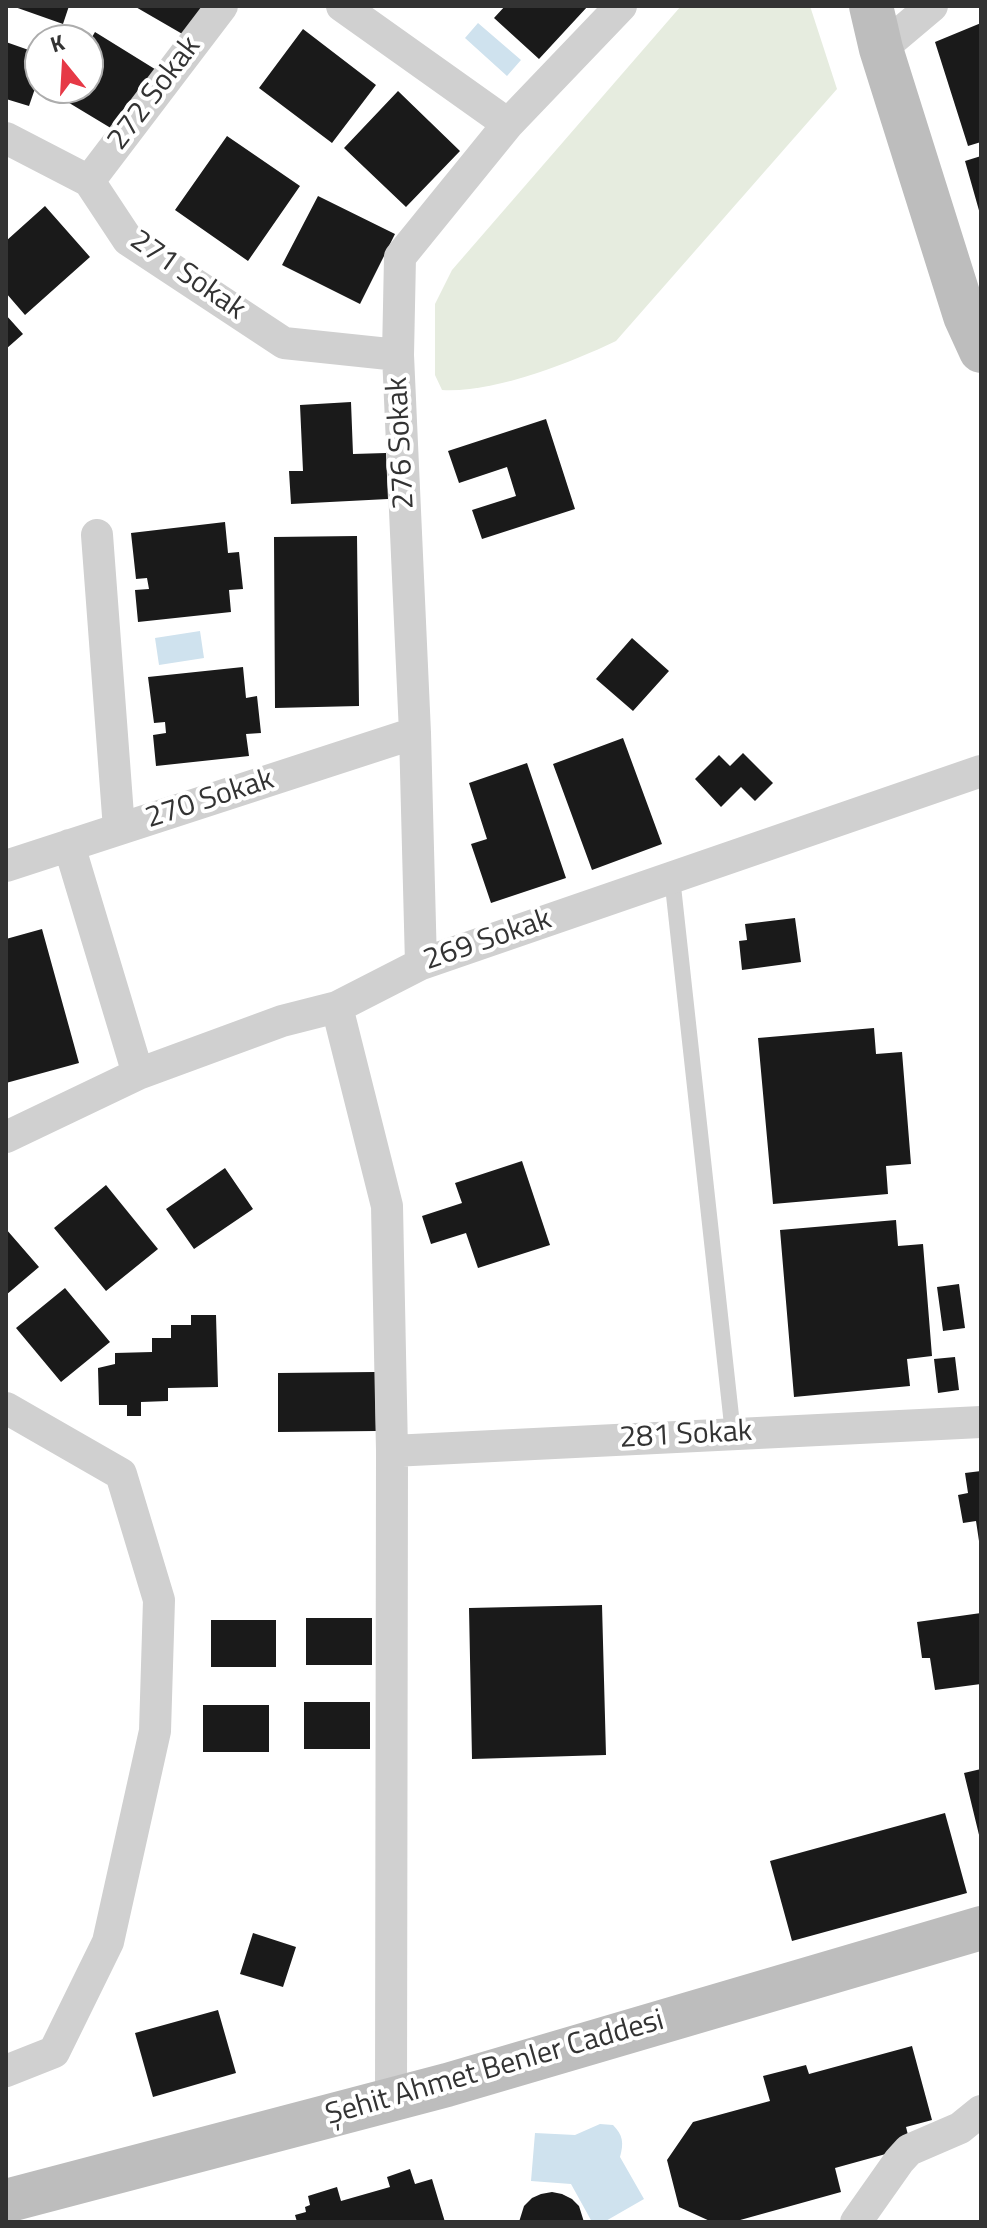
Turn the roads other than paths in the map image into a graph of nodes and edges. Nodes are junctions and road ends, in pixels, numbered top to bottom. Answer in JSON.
{"nodes":[{"id":1,"x":222,"y":6,"type":"edge"},
{"id":2,"x":342,"y":6,"type":"edge"},
{"id":3,"x":621,"y":6,"type":"edge"},
{"id":4,"x":871,"y":6,"type":"edge"},
{"id":5,"x":932,"y":6,"type":"edge"},
{"id":6,"x":881,"y":49,"type":"junction"},
{"id":7,"x":508,"y":124,"type":"junction"},
{"id":8,"x":6,"y":138,"type":"edge"},
{"id":9,"x":89,"y":181,"type":"junction"},
{"id":10,"x":976,"y":326,"type":"edge"},
{"id":11,"x":398,"y":355,"type":"junction"},
{"id":12,"x":97,"y":535,"type":"dead end"},
{"id":13,"x":415,"y":733,"type":"junction"},
{"id":14,"x":981,"y":771,"type":"edge"},
{"id":15,"x":119,"y":829,"type":"junction"},
{"id":16,"x":69,"y":845,"type":"junction"},
{"id":17,"x":6,"y":866,"type":"edge"},
{"id":18,"x":672,"y":877,"type":"junction"},
{"id":19,"x":421,"y":964,"type":"junction"},
{"id":20,"x":337,"y":1007,"type":"junction"},
{"id":21,"x":138,"y":1074,"type":"junction"},
{"id":22,"x":6,"y":1137,"type":"edge"},
{"id":23,"x":6,"y":1408,"type":"edge"},
{"id":24,"x":981,"y":1422,"type":"edge"},
{"id":25,"x":733,"y":1434,"type":"junction"},
{"id":26,"x":392,"y":1451,"type":"junction"},
{"id":27,"x":981,"y":1928,"type":"edge"},
{"id":28,"x":6,"y":2071,"type":"edge"},
{"id":29,"x":391,"y":2100,"type":"junction"},
{"id":30,"x":981,"y":2111,"type":"edge"},
{"id":31,"x":6,"y":2201,"type":"edge"},
{"id":32,"x":856,"y":2222,"type":"edge"}],
"edges":[{"from":1,"to":9,"type":"street","name":"272 Sokak"},
{"from":2,"to":7,"type":"street"},
{"from":3,"to":7,"type":"street","name":"276 Sokak"},
{"from":4,"to":6,"type":"street"},
{"from":5,"to":6,"type":"street"},
{"from":6,"to":10,"type":"street"},
{"from":7,"to":11,"type":"street","name":"276 Sokak"},
{"from":8,"to":9,"type":"street","name":"271 Sokak"},
{"from":9,"to":11,"type":"street","name":"271 Sokak"},
{"from":11,"to":13,"type":"street","name":"276 Sokak"},
{"from":12,"to":15,"type":"street"},
{"from":13,"to":15,"type":"street","name":"270 Sokak"},
{"from":13,"to":19,"type":"street","name":"276 Sokak"},
{"from":14,"to":18,"type":"street","name":"269 Sokak"},
{"from":15,"to":16,"type":"street","name":"270 Sokak"},
{"from":16,"to":17,"type":"street","name":"270 Sokak"},
{"from":16,"to":21,"type":"street"},
{"from":18,"to":19,"type":"street","name":"269 Sokak"},
{"from":18,"to":25,"type":"lane"},
{"from":19,"to":20,"type":"street","name":"269 Sokak"},
{"from":20,"to":21,"type":"street","name":"269 Sokak"},
{"from":20,"to":26,"type":"street"},
{"from":21,"to":22,"type":"street","name":"269 Sokak"},
{"from":23,"to":28,"type":"street"},
{"from":24,"to":25,"type":"street","name":"281 Sokak"},
{"from":25,"to":26,"type":"street","name":"281 Sokak"},
{"from":26,"to":29,"type":"street"},
{"from":27,"to":29,"type":"street","name":"Şehit Ahmet Benler Caddesi"},
{"from":29,"to":31,"type":"street","name":"Şehit Ahmet Benler Caddesi"},
{"from":30,"to":32,"type":"street"}]}
